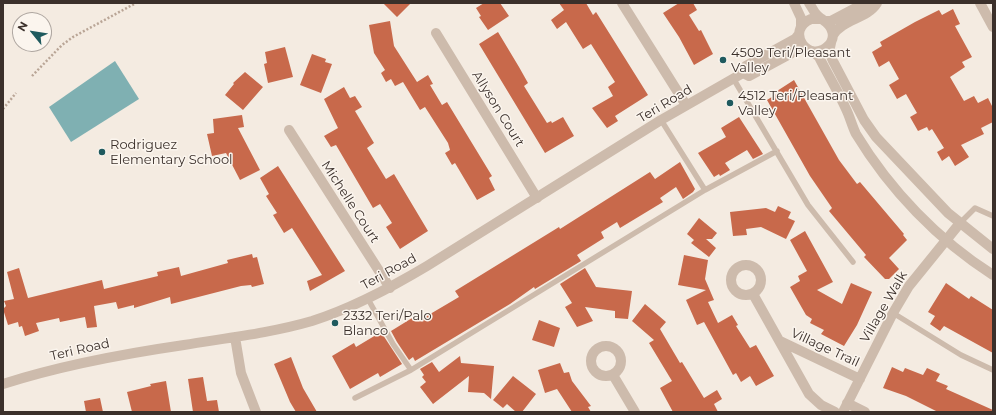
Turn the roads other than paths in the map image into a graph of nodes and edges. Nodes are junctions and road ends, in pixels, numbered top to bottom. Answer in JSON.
{"nodes":[{"id":1,"x":622,"y":3,"type":"edge"},
{"id":2,"x":794,"y":3,"type":"edge"},
{"id":3,"x":810,"y":3,"type":"edge"},
{"id":4,"x":865,"y":3,"type":"edge"},
{"id":5,"x":877,"y":3,"type":"edge"},
{"id":6,"x":980,"y":3,"type":"edge"},
{"id":7,"x":824,"y":20,"type":"junction"},
{"id":8,"x":993,"y":27,"type":"edge"},
{"id":9,"x":800,"y":30,"type":"junction"},
{"id":10,"x":436,"y":33,"type":"dead end"},
{"id":11,"x":832,"y":39,"type":"junction"},
{"id":12,"x":810,"y":50,"type":"junction"},
{"id":13,"x":743,"y":73,"type":"junction"},
{"id":14,"x":733,"y":78,"type":"junction"},
{"id":15,"x":686,"y":106,"type":"junction"},
{"id":16,"x":661,"y":120,"type":"junction"},
{"id":17,"x":289,"y":130,"type":"dead end"},
{"id":18,"x":777,"y":151,"type":"junction"},
{"id":19,"x":705,"y":190,"type":"junction"},
{"id":20,"x":537,"y":198,"type":"junction"},
{"id":21,"x":993,"y":216,"type":"edge"},
{"id":22,"x":960,"y":223,"type":"junction"},
{"id":23,"x":946,"y":240,"type":"junction"},
{"id":24,"x":993,"y":249,"type":"edge"},
{"id":25,"x":853,"y":262,"type":"dead end"},
{"id":26,"x":993,"y":275,"type":"edge"},
{"id":27,"x":390,"y":288,"type":"junction"},
{"id":28,"x":753,"y":294,"type":"dead end"},
{"id":29,"x":368,"y":299,"type":"junction"},
{"id":30,"x":893,"y":313,"type":"junction"},
{"id":31,"x":235,"y":337,"type":"junction"},
{"id":32,"x":780,"y":341,"type":"junction"},
{"id":33,"x":411,"y":370,"type":"junction"},
{"id":34,"x":993,"y":370,"type":"edge"},
{"id":35,"x":613,"y":375,"type":"dead end"},
{"id":36,"x":860,"y":379,"type":"junction"},
{"id":37,"x":3,"y":384,"type":"edge"},
{"id":38,"x":355,"y":398,"type":"dead end"},
{"id":39,"x":845,"y":408,"type":"edge"},
{"id":40,"x":256,"y":412,"type":"edge"},
{"id":41,"x":635,"y":412,"type":"edge"},
{"id":42,"x":835,"y":412,"type":"edge"},
{"id":43,"x":865,"y":412,"type":"edge"}],
"edges":[{"from":1,"to":15,"type":"street"},
{"from":2,"to":9,"type":"street"},
{"from":3,"to":7,"type":"street"},
{"from":4,"to":7,"type":"street"},
{"from":5,"to":11,"type":"street"},
{"from":6,"to":8,"type":"street"},
{"from":7,"to":9,"type":"street"},
{"from":7,"to":11,"type":"street"},
{"from":9,"to":12,"type":"street"},
{"from":9,"to":13,"type":"street","name":"Teri Road"},
{"from":10,"to":20,"type":"street","name":"Allyson Court"},
{"from":11,"to":12,"type":"street"},
{"from":11,"to":22,"type":"street"},
{"from":12,"to":13,"type":"street","name":"Teri Road"},
{"from":12,"to":23,"type":"street"},
{"from":13,"to":14,"type":"street","name":"Teri Road"},
{"from":14,"to":15,"type":"street","name":"Teri Road"},
{"from":14,"to":18,"type":"lane"},
{"from":15,"to":16,"type":"street","name":"Teri Road"},
{"from":16,"to":19,"type":"lane"},
{"from":16,"to":20,"type":"street","name":"Teri Road"},
{"from":17,"to":27,"type":"street","name":"Michelle Court"},
{"from":18,"to":19,"type":"lane"},
{"from":18,"to":25,"type":"lane"},
{"from":19,"to":33,"type":"lane"},
{"from":20,"to":27,"type":"street","name":"Teri Road"},
{"from":21,"to":22,"type":"lane"},
{"from":22,"to":23,"type":"street","name":"Village Walk"},
{"from":22,"to":24,"type":"street"},
{"from":23,"to":26,"type":"street"},
{"from":23,"to":30,"type":"street","name":"Village Walk"},
{"from":27,"to":29,"type":"street","name":"Teri Road"},
{"from":28,"to":32,"type":"street","name":"Village Trail"},
{"from":29,"to":31,"type":"street","name":"Teri Road"},
{"from":29,"to":33,"type":"lane"},
{"from":30,"to":34,"type":"lane"},
{"from":30,"to":36,"type":"street","name":"Village Walk"},
{"from":31,"to":37,"type":"street","name":"Teri Road"},
{"from":31,"to":40,"type":"street"},
{"from":32,"to":36,"type":"street","name":"Village Trail"},
{"from":32,"to":42,"type":"street","name":"Village Trail"},
{"from":33,"to":38,"type":"lane"},
{"from":35,"to":41,"type":"street"},
{"from":36,"to":39,"type":"street","name":"Village Walk"},
{"from":39,"to":43,"type":"street"}]}
